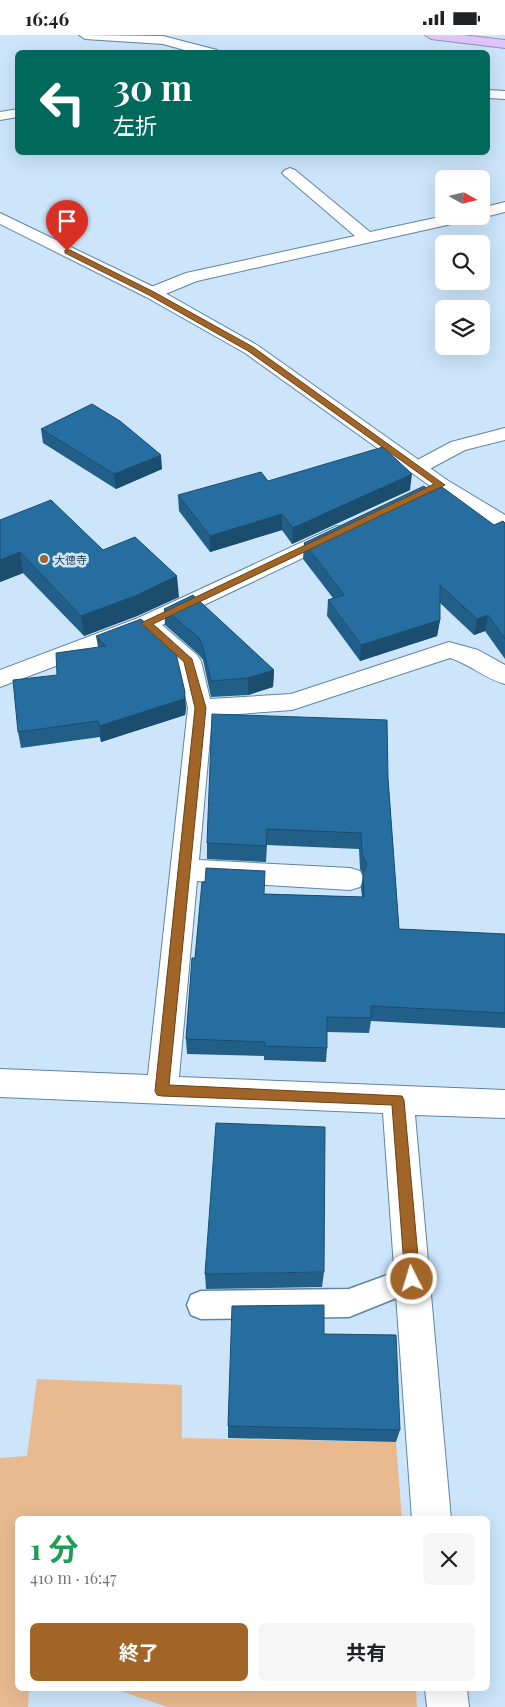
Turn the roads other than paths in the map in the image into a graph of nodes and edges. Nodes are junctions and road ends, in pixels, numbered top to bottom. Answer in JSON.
{"nodes":[{"id":1,"x":84,"y":35,"type":"edge"},
{"id":2,"x":430,"y":35,"type":"edge"},
{"id":3,"x":505,"y":44,"type":"edge"},
{"id":4,"x":201,"y":50,"type":"edge"},
{"id":5,"x":490,"y":93,"type":"edge"},
{"id":6,"x":505,"y":95,"type":"edge"},
{"id":7,"x":15,"y":114,"type":"edge"},
{"id":8,"x":0,"y":116,"type":"edge"},
{"id":9,"x":290,"y":173,"type":"dead end"},
{"id":10,"x":505,"y":207,"type":"edge"},
{"id":11,"x":490,"y":211,"type":"edge"},
{"id":12,"x":0,"y":218,"type":"edge"},
{"id":13,"x":435,"y":223,"type":"edge"},
{"id":14,"x":367,"y":238,"type":"junction"},
{"id":15,"x":152,"y":293,"type":"junction"},
{"id":16,"x":505,"y":434,"type":"edge"},
{"id":17,"x":417,"y":468,"type":"junction"},
{"id":18,"x":505,"y":524,"type":"edge"},
{"id":19,"x":351,"y":527,"type":"edge"},
{"id":20,"x":146,"y":623,"type":"junction"},
{"id":21,"x":505,"y":676,"type":"edge"},
{"id":22,"x":0,"y":679,"type":"edge"},
{"id":23,"x":200,"y":708,"type":"junction"},
{"id":24,"x":184,"y":870,"type":"junction"},
{"id":25,"x":350,"y":879,"type":"dead end"},
{"id":26,"x":0,"y":1083,"type":"edge"},
{"id":27,"x":162,"y":1091,"type":"junction"},
{"id":28,"x":398,"y":1100,"type":"junction"},
{"id":29,"x":505,"y":1104,"type":"edge"},
{"id":30,"x":412,"y":1279,"type":"junction"},
{"id":31,"x":201,"y":1305,"type":"dead end"},
{"id":32,"x":432,"y":1516,"type":"edge"},
{"id":33,"x":446,"y":1691,"type":"edge"},
{"id":34,"x":448,"y":1707,"type":"edge"}],
"edges":[{"from":1,"to":4,"type":"street"},
{"from":2,"to":3,"type":"highway"},
{"from":5,"to":6,"type":"street"},
{"from":7,"to":8,"type":"street"},
{"from":9,"to":14,"type":"street"},
{"from":10,"to":11,"type":"street"},
{"from":12,"to":15,"type":"street"},
{"from":13,"to":14,"type":"street"},
{"from":14,"to":15,"type":"street"},
{"from":15,"to":17,"type":"street"},
{"from":16,"to":17,"type":"street"},
{"from":17,"to":18,"type":"street"},
{"from":19,"to":20,"type":"street"},
{"from":20,"to":22,"type":"street"},
{"from":20,"to":23,"type":"street"},
{"from":21,"to":23,"type":"street"},
{"from":23,"to":24,"type":"street"},
{"from":24,"to":25,"type":"street"},
{"from":24,"to":27,"type":"street"},
{"from":26,"to":27,"type":"street"},
{"from":27,"to":28,"type":"street"},
{"from":28,"to":29,"type":"street"},
{"from":28,"to":30,"type":"street"},
{"from":30,"to":31,"type":"lane"},
{"from":30,"to":32,"type":"street"},
{"from":33,"to":34,"type":"street"}]}
